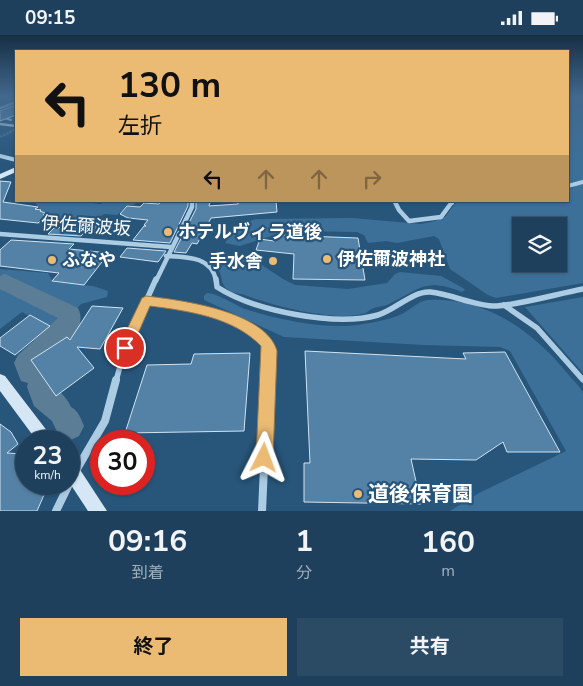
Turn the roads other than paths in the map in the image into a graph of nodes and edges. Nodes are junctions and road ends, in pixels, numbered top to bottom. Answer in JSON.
{"nodes":[{"id":1,"x":0,"y":124,"type":"edge"},
{"id":2,"x":15,"y":125,"type":"edge"},
{"id":3,"x":0,"y":156,"type":"edge"},
{"id":4,"x":15,"y":160,"type":"edge"},
{"id":5,"x":15,"y":170,"type":"edge"},
{"id":6,"x":0,"y":177,"type":"edge"},
{"id":7,"x":583,"y":182,"type":"edge"},
{"id":8,"x":569,"y":186,"type":"edge"},
{"id":9,"x":192,"y":202,"type":"edge"},
{"id":10,"x":396,"y":202,"type":"edge"},
{"id":11,"x":452,"y":202,"type":"edge"},
{"id":12,"x":0,"y":233,"type":"edge"},
{"id":13,"x":170,"y":247,"type":"junction"},
{"id":14,"x":166,"y":256,"type":"junction"},
{"id":15,"x":583,"y":289,"type":"edge"},
{"id":16,"x":146,"y":301,"type":"junction"},
{"id":17,"x":504,"y":305,"type":"junction"},
{"id":18,"x":0,"y":380,"type":"edge"},
{"id":19,"x":583,"y":380,"type":"edge"},
{"id":20,"x":38,"y":430,"type":"edge"},
{"id":21,"x":80,"y":458,"type":"edge"},
{"id":22,"x":80,"y":484,"type":"edge"},
{"id":23,"x":62,"y":495,"type":"edge"},
{"id":24,"x":56,"y":511,"type":"edge"},
{"id":25,"x":98,"y":511,"type":"edge"},
{"id":26,"x":262,"y":511,"type":"edge"}],
"edges":[{"from":1,"to":2,"type":"street"},
{"from":3,"to":4,"type":"street"},
{"from":5,"to":6,"type":"main road"},
{"from":7,"to":8,"type":"street"},
{"from":9,"to":13,"type":"street"},
{"from":10,"to":11,"type":"street"},
{"from":12,"to":13,"type":"street","name":"伊佐爾波坂"},
{"from":13,"to":14,"type":"street"},
{"from":14,"to":16,"type":"street"},
{"from":14,"to":17,"type":"street"},
{"from":15,"to":17,"type":"street"},
{"from":16,"to":21,"type":"street"},
{"from":16,"to":26,"type":"street"},
{"from":17,"to":19,"type":"street"},
{"from":18,"to":20,"type":"main road"},
{"from":22,"to":25,"type":"main road"},
{"from":23,"to":24,"type":"street"}]}
